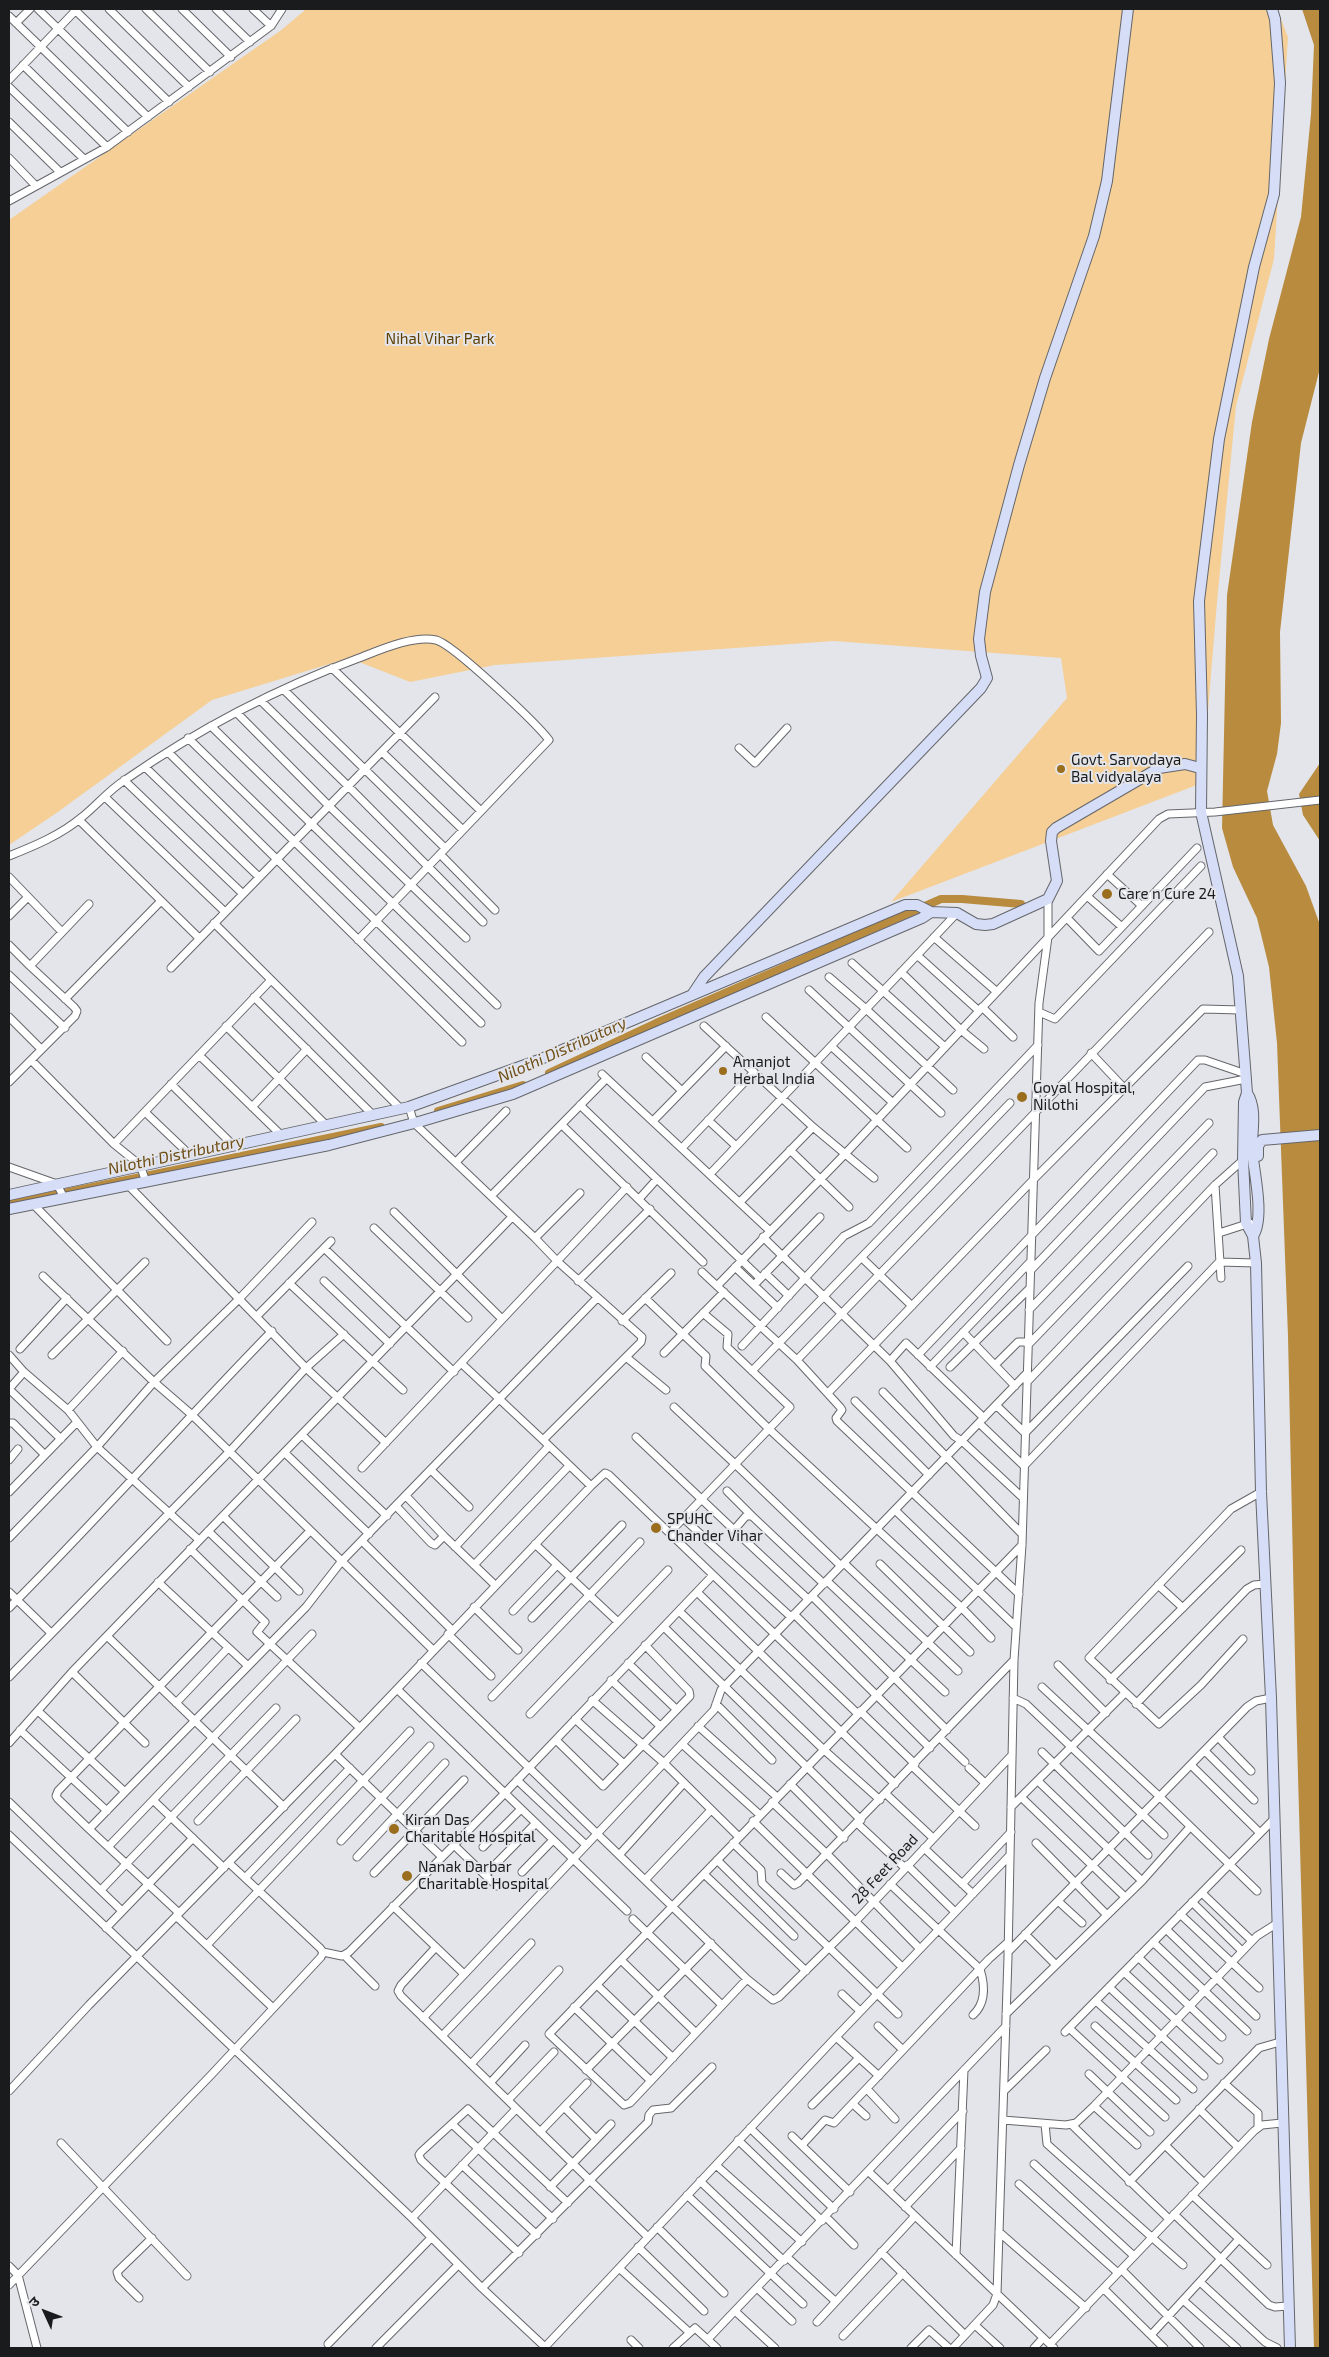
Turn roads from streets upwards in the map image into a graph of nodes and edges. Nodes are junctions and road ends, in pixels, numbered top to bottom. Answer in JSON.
{"nodes":[{"id":1,"x":30,"y":9,"type":"edge"},
{"id":2,"x":38,"y":9,"type":"edge"},
{"id":3,"x":75,"y":9,"type":"edge"},
{"id":4,"x":109,"y":9,"type":"edge"},
{"id":5,"x":146,"y":9,"type":"edge"},
{"id":6,"x":182,"y":9,"type":"edge"},
{"id":7,"x":216,"y":9,"type":"edge"},
{"id":8,"x":253,"y":9,"type":"edge"},
{"id":9,"x":282,"y":9,"type":"edge"},
{"id":10,"x":1128,"y":9,"type":"edge"},
{"id":11,"x":1272,"y":9,"type":"edge"},
{"id":12,"x":9,"y":16,"type":"edge"},
{"id":13,"x":16,"y":23,"type":"junction"},
{"id":14,"x":271,"y":26,"type":"junction"},
{"id":15,"x":58,"y":29,"type":"junction"},
{"id":16,"x":250,"y":42,"type":"junction"},
{"id":17,"x":40,"y":47,"type":"junction"},
{"id":18,"x":231,"y":57,"type":"junction"},
{"id":19,"x":23,"y":65,"type":"junction"},
{"id":20,"x":210,"y":72,"type":"junction"},
{"id":21,"x":9,"y":80,"type":"edge"},
{"id":22,"x":9,"y":87,"type":"edge"},
{"id":23,"x":189,"y":87,"type":"junction"},
{"id":24,"x":168,"y":102,"type":"junction"},
{"id":25,"x":148,"y":117,"type":"junction"},
{"id":26,"x":9,"y":122,"type":"edge"},
{"id":27,"x":128,"y":132,"type":"junction"},
{"id":28,"x":107,"y":147,"type":"junction"},
{"id":29,"x":9,"y":158,"type":"edge"},
{"id":30,"x":84,"y":159,"type":"junction"},
{"id":31,"x":60,"y":172,"type":"junction"},
{"id":32,"x":36,"y":186,"type":"junction"},
{"id":33,"x":9,"y":201,"type":"edge"},
{"id":34,"x":332,"y":668,"type":"junction"},
{"id":35,"x":284,"y":690,"type":"junction"},
{"id":36,"x":435,"y":697,"type":"dead end"},
{"id":37,"x":261,"y":701,"type":"junction"},
{"id":38,"x":237,"y":713,"type":"junction"},
{"id":39,"x":211,"y":726,"type":"junction"},
{"id":40,"x":787,"y":728,"type":"dead end"},
{"id":41,"x":399,"y":734,"type":"junction"},
{"id":42,"x":188,"y":738,"type":"junction"},
{"id":43,"x":740,"y":748,"type":"dead end"},
{"id":44,"x":168,"y":752,"type":"junction"},
{"id":45,"x":382,"y":752,"type":"junction"},
{"id":46,"x":145,"y":767,"type":"junction"},
{"id":47,"x":1200,"y":768,"type":"junction"},
{"id":48,"x":365,"y":769,"type":"junction"},
{"id":49,"x":124,"y":780,"type":"junction"},
{"id":50,"x":348,"y":786,"type":"junction"},
{"id":51,"x":105,"y":797,"type":"junction"},
{"id":52,"x":1320,"y":800,"type":"edge"},
{"id":53,"x":329,"y":806,"type":"junction"},
{"id":54,"x":481,"y":811,"type":"junction"},
{"id":55,"x":1201,"y":812,"type":"junction"},
{"id":56,"x":78,"y":820,"type":"junction"},
{"id":57,"x":311,"y":824,"type":"junction"},
{"id":58,"x":463,"y":830,"type":"junction"},
{"id":59,"x":294,"y":842,"type":"junction"},
{"id":60,"x":1197,"y":848,"type":"dead end"},
{"id":61,"x":442,"y":851,"type":"junction"},
{"id":62,"x":9,"y":856,"type":"edge"},
{"id":63,"x":277,"y":859,"type":"junction"},
{"id":64,"x":1201,"y":866,"type":"dead end"},
{"id":65,"x":428,"y":867,"type":"junction"},
{"id":66,"x":1107,"y":874,"type":"junction"},
{"id":67,"x":259,"y":877,"type":"junction"},
{"id":68,"x":9,"y":879,"type":"edge"},
{"id":69,"x":411,"y":885,"type":"junction"},
{"id":70,"x":243,"y":894,"type":"junction"},
{"id":71,"x":1087,"y":896,"type":"junction"},
{"id":72,"x":28,"y":897,"type":"junction"},
{"id":73,"x":1048,"y":899,"type":"junction"},
{"id":74,"x":161,"y":901,"type":"junction"},
{"id":75,"x":89,"y":904,"type":"dead end"},
{"id":76,"x":392,"y":904,"type":"junction"},
{"id":77,"x":1142,"y":906,"type":"junction"},
{"id":78,"x":925,"y":909,"type":"junction"},
{"id":79,"x":495,"y":910,"type":"dead end"},
{"id":80,"x":225,"y":912,"type":"junction"},
{"id":81,"x":957,"y":913,"type":"junction"},
{"id":82,"x":9,"y":916,"type":"edge"},
{"id":83,"x":1067,"y":918,"type":"junction"},
{"id":84,"x":376,"y":921,"type":"junction"},
{"id":85,"x":484,"y":922,"type":"dead end"},
{"id":86,"x":214,"y":923,"type":"junction"},
{"id":87,"x":1122,"y":926,"type":"junction"},
{"id":88,"x":62,"y":932,"type":"junction"},
{"id":89,"x":1209,"y":932,"type":"dead end"},
{"id":90,"x":934,"y":937,"type":"junction"},
{"id":91,"x":199,"y":938,"type":"junction"},
{"id":92,"x":466,"y":938,"type":"dead end"},
{"id":93,"x":1048,"y":938,"type":"junction"},
{"id":94,"x":358,"y":940,"type":"junction"},
{"id":95,"x":9,"y":945,"type":"edge"},
{"id":96,"x":917,"y":955,"type":"junction"},
{"id":97,"x":852,"y":963,"type":"dead end"},
{"id":98,"x":30,"y":966,"type":"junction"},
{"id":99,"x":171,"y":968,"type":"dead end"},
{"id":100,"x":901,"y":972,"type":"junction"},
{"id":101,"x":9,"y":975,"type":"edge"},
{"id":102,"x":829,"y":977,"type":"dead end"},
{"id":103,"x":270,"y":980,"type":"junction"},
{"id":104,"x":809,"y":990,"type":"dead end"},
{"id":105,"x":884,"y":990,"type":"junction"},
{"id":106,"x":997,"y":992,"type":"junction"},
{"id":107,"x":692,"y":995,"type":"junction"},
{"id":108,"x":254,"y":997,"type":"junction"},
{"id":109,"x":66,"y":999,"type":"junction"},
{"id":110,"x":496,"y":1005,"type":"dead end"},
{"id":111,"x":866,"y":1009,"type":"junction"},
{"id":112,"x":980,"y":1009,"type":"junction"},
{"id":113,"x":1241,"y":1010,"type":"junction"},
{"id":114,"x":1038,"y":1012,"type":"junction"},
{"id":115,"x":9,"y":1017,"type":"edge"},
{"id":116,"x":766,"y":1017,"type":"dead end"},
{"id":117,"x":481,"y":1023,"type":"dead end"},
{"id":118,"x":226,"y":1026,"type":"junction"},
{"id":119,"x":704,"y":1026,"type":"dead end"},
{"id":120,"x":65,"y":1028,"type":"junction"},
{"id":121,"x":848,"y":1028,"type":"junction"},
{"id":122,"x":961,"y":1030,"type":"junction"},
{"id":123,"x":1013,"y":1037,"type":"dead end"},
{"id":124,"x":462,"y":1042,"type":"dead end"},
{"id":125,"x":1038,"y":1045,"type":"junction"},
{"id":126,"x":726,"y":1046,"type":"junction"},
{"id":127,"x":831,"y":1046,"type":"junction"},
{"id":128,"x":945,"y":1047,"type":"junction"},
{"id":129,"x":41,"y":1049,"type":"junction"},
{"id":130,"x":307,"y":1049,"type":"junction"},
{"id":131,"x":984,"y":1049,"type":"dead end"},
{"id":132,"x":1091,"y":1053,"type":"junction"},
{"id":133,"x":199,"y":1055,"type":"junction"},
{"id":134,"x":646,"y":1057,"type":"dead end"},
{"id":135,"x":31,"y":1060,"type":"junction"},
{"id":136,"x":815,"y":1062,"type":"junction"},
{"id":137,"x":927,"y":1066,"type":"junction"},
{"id":138,"x":754,"y":1072,"type":"junction"},
{"id":139,"x":280,"y":1077,"type":"junction"},
{"id":140,"x":1246,"y":1077,"type":"junction"},
{"id":141,"x":9,"y":1082,"type":"edge"},
{"id":142,"x":910,"y":1083,"type":"junction"},
{"id":143,"x":171,"y":1084,"type":"junction"},
{"id":144,"x":1124,"y":1088,"type":"junction"},
{"id":145,"x":953,"y":1090,"type":"dead end"},
{"id":146,"x":682,"y":1091,"type":"junction"},
{"id":147,"x":782,"y":1098,"type":"junction"},
{"id":148,"x":892,"y":1102,"type":"junction"},
{"id":149,"x":1010,"y":1103,"type":"dead end"},
{"id":150,"x":580,"y":1106,"type":"junction"},
{"id":151,"x":252,"y":1107,"type":"junction"},
{"id":152,"x":407,"y":1109,"type":"junction"},
{"id":153,"x":1036,"y":1111,"type":"junction"},
{"id":154,"x":145,"y":1112,"type":"junction"},
{"id":155,"x":506,"y":1112,"type":"dead end"},
{"id":156,"x":941,"y":1113,"type":"dead end"},
{"id":157,"x":373,"y":1115,"type":"junction"},
{"id":158,"x":876,"y":1119,"type":"junction"},
{"id":159,"x":708,"y":1120,"type":"junction"},
{"id":160,"x":652,"y":1121,"type":"junction"},
{"id":161,"x":414,"y":1122,"type":"junction"},
{"id":162,"x":1209,"y":1122,"type":"dead end"},
{"id":163,"x":325,"y":1124,"type":"junction"},
{"id":164,"x":562,"y":1124,"type":"junction"},
{"id":165,"x":813,"y":1126,"type":"junction"},
{"id":166,"x":1320,"y":1133,"type":"edge"},
{"id":167,"x":280,"y":1134,"type":"junction"},
{"id":168,"x":1255,"y":1139,"type":"junction"},
{"id":169,"x":114,"y":1144,"type":"junction"},
{"id":170,"x":232,"y":1144,"type":"junction"},
{"id":171,"x":736,"y":1146,"type":"junction"},
{"id":172,"x":682,"y":1148,"type":"junction"},
{"id":173,"x":907,"y":1148,"type":"dead end"},
{"id":174,"x":790,"y":1150,"type":"junction"},
{"id":175,"x":1212,"y":1153,"type":"dead end"},
{"id":176,"x":188,"y":1154,"type":"junction"},
{"id":177,"x":845,"y":1154,"type":"junction"},
{"id":178,"x":1243,"y":1160,"type":"junction"},
{"id":179,"x":456,"y":1162,"type":"junction"},
{"id":180,"x":9,"y":1167,"type":"edge"},
{"id":181,"x":144,"y":1174,"type":"junction"},
{"id":182,"x":710,"y":1174,"type":"junction"},
{"id":183,"x":874,"y":1178,"type":"dead end"},
{"id":184,"x":657,"y":1179,"type":"junction"},
{"id":185,"x":820,"y":1179,"type":"junction"},
{"id":186,"x":1033,"y":1180,"type":"junction"},
{"id":187,"x":1215,"y":1185,"type":"junction"},
{"id":188,"x":59,"y":1186,"type":"junction"},
{"id":189,"x":129,"y":1186,"type":"junction"},
{"id":190,"x":627,"y":1187,"type":"junction"},
{"id":191,"x":580,"y":1193,"type":"dead end"},
{"id":192,"x":9,"y":1194,"type":"edge"},
{"id":193,"x":491,"y":1196,"type":"junction"},
{"id":194,"x":63,"y":1197,"type":"junction"},
{"id":195,"x":639,"y":1199,"type":"junction"},
{"id":196,"x":740,"y":1202,"type":"junction"},
{"id":197,"x":33,"y":1204,"type":"junction"},
{"id":198,"x":849,"y":1207,"type":"dead end"},
{"id":199,"x":9,"y":1209,"type":"edge"},
{"id":200,"x":650,"y":1209,"type":"junction"},
{"id":201,"x":394,"y":1212,"type":"dead end"},
{"id":202,"x":512,"y":1217,"type":"junction"},
{"id":203,"x":820,"y":1217,"type":"dead end"},
{"id":204,"x":312,"y":1222,"type":"dead end"},
{"id":205,"x":1257,"y":1222,"type":"junction"},
{"id":206,"x":1246,"y":1223,"type":"junction"},
{"id":207,"x":374,"y":1228,"type":"dead end"},
{"id":208,"x":770,"y":1230,"type":"junction"},
{"id":209,"x":1220,"y":1233,"type":"junction"},
{"id":210,"x":1032,"y":1235,"type":"junction"},
{"id":211,"x":1253,"y":1236,"type":"junction"},
{"id":212,"x":763,"y":1237,"type":"junction"},
{"id":213,"x":535,"y":1238,"type":"junction"},
{"id":214,"x":331,"y":1241,"type":"dead end"},
{"id":215,"x":324,"y":1248,"type":"junction"},
{"id":216,"x":782,"y":1256,"type":"junction"},
{"id":217,"x":862,"y":1258,"type":"junction"},
{"id":218,"x":742,"y":1260,"type":"junction"},
{"id":219,"x":1031,"y":1260,"type":"junction"},
{"id":220,"x":557,"y":1261,"type":"junction"},
{"id":221,"x":145,"y":1262,"type":"dead end"},
{"id":222,"x":703,"y":1262,"type":"dead end"},
{"id":223,"x":1219,"y":1262,"type":"junction"},
{"id":224,"x":1256,"y":1263,"type":"junction"},
{"id":225,"x":1188,"y":1266,"type":"dead end"},
{"id":226,"x":735,"y":1267,"type":"junction"},
{"id":227,"x":1030,"y":1271,"type":"junction"},
{"id":228,"x":702,"y":1272,"type":"dead end"},
{"id":229,"x":671,"y":1273,"type":"dead end"},
{"id":230,"x":457,"y":1274,"type":"junction"},
{"id":231,"x":879,"y":1275,"type":"junction"},
{"id":232,"x":44,"y":1276,"type":"dead end"},
{"id":233,"x":763,"y":1276,"type":"junction"},
{"id":234,"x":1221,"y":1278,"type":"dead end"},
{"id":235,"x":805,"y":1279,"type":"junction"},
{"id":236,"x":324,"y":1281,"type":"dead end"},
{"id":237,"x":578,"y":1281,"type":"junction"},
{"id":238,"x":290,"y":1283,"type":"junction"},
{"id":239,"x":754,"y":1285,"type":"junction"},
{"id":240,"x":717,"y":1286,"type":"junction"},
{"id":241,"x":1030,"y":1288,"type":"junction"},
{"id":242,"x":116,"y":1290,"type":"junction"},
{"id":243,"x":441,"y":1291,"type":"junction"},
{"id":244,"x":724,"y":1292,"type":"junction"},
{"id":245,"x":789,"y":1296,"type":"junction"},
{"id":246,"x":824,"y":1296,"type":"junction"},
{"id":247,"x":67,"y":1298,"type":"junction"},
{"id":248,"x":598,"y":1298,"type":"junction"},
{"id":249,"x":646,"y":1298,"type":"junction"},
{"id":250,"x":239,"y":1299,"type":"junction"},
{"id":251,"x":912,"y":1306,"type":"junction"},
{"id":252,"x":778,"y":1308,"type":"junction"},
{"id":253,"x":1029,"y":1310,"type":"junction"},
{"id":254,"x":703,"y":1313,"type":"junction"},
{"id":255,"x":841,"y":1314,"type":"junction"},
{"id":256,"x":257,"y":1316,"type":"junction"},
{"id":257,"x":88,"y":1318,"type":"junction"},
{"id":258,"x":468,"y":1318,"type":"dead end"},
{"id":259,"x":502,"y":1319,"type":"junction"},
{"id":260,"x":622,"y":1321,"type":"junction"},
{"id":261,"x":406,"y":1326,"type":"junction"},
{"id":262,"x":761,"y":1326,"type":"junction"},
{"id":263,"x":272,"y":1331,"type":"junction"},
{"id":264,"x":963,"y":1332,"type":"junction"},
{"id":265,"x":344,"y":1334,"type":"junction"},
{"id":266,"x":682,"y":1334,"type":"junction"},
{"id":267,"x":167,"y":1341,"type":"dead end"},
{"id":268,"x":779,"y":1343,"type":"junction"},
{"id":269,"x":974,"y":1343,"type":"junction"},
{"id":270,"x":390,"y":1344,"type":"junction"},
{"id":271,"x":1028,"y":1344,"type":"junction"},
{"id":272,"x":742,"y":1346,"type":"dead end"},
{"id":273,"x":874,"y":1346,"type":"junction"},
{"id":274,"x":20,"y":1349,"type":"dead end"},
{"id":275,"x":123,"y":1351,"type":"junction"},
{"id":276,"x":664,"y":1353,"type":"dead end"},
{"id":277,"x":9,"y":1354,"type":"edge"},
{"id":278,"x":52,"y":1355,"type":"dead end"},
{"id":279,"x":918,"y":1355,"type":"junction"},
{"id":280,"x":626,"y":1357,"type":"junction"},
{"id":281,"x":797,"y":1360,"type":"junction"},
{"id":282,"x":890,"y":1361,"type":"junction"},
{"id":283,"x":373,"y":1362,"type":"junction"},
{"id":284,"x":461,"y":1363,"type":"junction"},
{"id":285,"x":995,"y":1365,"type":"junction"},
{"id":286,"x":930,"y":1367,"type":"junction"},
{"id":287,"x":950,"y":1367,"type":"dead end"},
{"id":288,"x":306,"y":1368,"type":"junction"},
{"id":289,"x":752,"y":1371,"type":"junction"},
{"id":290,"x":24,"y":1372,"type":"junction"},
{"id":291,"x":454,"y":1372,"type":"junction"},
{"id":292,"x":1027,"y":1373,"type":"junction"},
{"id":293,"x":154,"y":1382,"type":"junction"},
{"id":294,"x":1027,"y":1382,"type":"junction"},
{"id":295,"x":1015,"y":1386,"type":"junction"},
{"id":296,"x":9,"y":1389,"type":"edge"},
{"id":297,"x":403,"y":1390,"type":"dead end"},
{"id":298,"x":666,"y":1390,"type":"dead end"},
{"id":299,"x":882,"y":1392,"type":"dead end"},
{"id":300,"x":828,"y":1393,"type":"junction"},
{"id":301,"x":338,"y":1398,"type":"junction"},
{"id":302,"x":500,"y":1399,"type":"junction"},
{"id":303,"x":855,"y":1401,"type":"dead end"},
{"id":304,"x":996,"y":1405,"type":"junction"},
{"id":305,"x":674,"y":1407,"type":"dead end"},
{"id":306,"x":68,"y":1410,"type":"junction"},
{"id":307,"x":191,"y":1414,"type":"junction"},
{"id":308,"x":981,"y":1421,"type":"junction"},
{"id":309,"x":77,"y":1422,"type":"junction"},
{"id":310,"x":9,"y":1423,"type":"edge"},
{"id":311,"x":769,"y":1429,"type":"junction"},
{"id":312,"x":1025,"y":1433,"type":"junction"},
{"id":313,"x":302,"y":1435,"type":"junction"},
{"id":314,"x":636,"y":1437,"type":"dead end"},
{"id":315,"x":61,"y":1439,"type":"junction"},
{"id":316,"x":543,"y":1440,"type":"junction"},
{"id":317,"x":962,"y":1441,"type":"junction"},
{"id":318,"x":386,"y":1443,"type":"junction"},
{"id":319,"x":550,"y":1446,"type":"junction"},
{"id":320,"x":97,"y":1447,"type":"junction"},
{"id":321,"x":18,"y":1450,"type":"dead end"},
{"id":322,"x":229,"y":1452,"type":"junction"},
{"id":323,"x":285,"y":1453,"type":"junction"},
{"id":324,"x":45,"y":1455,"type":"junction"},
{"id":325,"x":946,"y":1457,"type":"junction"},
{"id":326,"x":9,"y":1460,"type":"edge"},
{"id":327,"x":735,"y":1464,"type":"junction"},
{"id":328,"x":569,"y":1466,"type":"junction"},
{"id":329,"x":1024,"y":1466,"type":"junction"},
{"id":330,"x":362,"y":1468,"type":"dead end"},
{"id":331,"x":432,"y":1470,"type":"junction"},
{"id":332,"x":929,"y":1475,"type":"junction"},
{"id":333,"x":134,"y":1479,"type":"junction"},
{"id":334,"x":258,"y":1481,"type":"junction"},
{"id":335,"x":591,"y":1486,"type":"junction"},
{"id":336,"x":727,"y":1491,"type":"dead end"},
{"id":337,"x":9,"y":1492,"type":"edge"},
{"id":338,"x":1261,"y":1492,"type":"junction"},
{"id":339,"x":912,"y":1493,"type":"junction"},
{"id":340,"x":406,"y":1496,"type":"junction"},
{"id":341,"x":1023,"y":1498,"type":"junction"},
{"id":342,"x":701,"y":1500,"type":"junction"},
{"id":343,"x":396,"y":1506,"type":"junction"},
{"id":344,"x":469,"y":1507,"type":"dead end"},
{"id":345,"x":895,"y":1510,"type":"junction"},
{"id":346,"x":168,"y":1512,"type":"junction"},
{"id":347,"x":223,"y":1516,"type":"junction"},
{"id":348,"x":387,"y":1516,"type":"junction"},
{"id":349,"x":752,"y":1516,"type":"junction"},
{"id":350,"x":683,"y":1518,"type":"junction"},
{"id":351,"x":622,"y":1525,"type":"dead end"},
{"id":352,"x":674,"y":1528,"type":"dead end"},
{"id":353,"x":878,"y":1528,"type":"junction"},
{"id":354,"x":734,"y":1530,"type":"junction"},
{"id":355,"x":208,"y":1531,"type":"junction"},
{"id":356,"x":310,"y":1531,"type":"junction"},
{"id":357,"x":369,"y":1534,"type":"junction"},
{"id":358,"x":1022,"y":1534,"type":"junction"},
{"id":359,"x":444,"y":1536,"type":"junction"},
{"id":360,"x":9,"y":1538,"type":"edge"},
{"id":361,"x":199,"y":1540,"type":"junction"},
{"id":362,"x":362,"y":1541,"type":"junction"},
{"id":363,"x":640,"y":1542,"type":"dead end"},
{"id":364,"x":535,"y":1544,"type":"junction"},
{"id":365,"x":1022,"y":1545,"type":"junction"},
{"id":366,"x":455,"y":1547,"type":"junction"},
{"id":367,"x":190,"y":1550,"type":"junction"},
{"id":368,"x":1241,"y":1550,"type":"dead end"},
{"id":369,"x":341,"y":1562,"type":"junction"},
{"id":370,"x":880,"y":1564,"type":"dead end"},
{"id":371,"x":474,"y":1565,"type":"junction"},
{"id":372,"x":557,"y":1565,"type":"junction"},
{"id":373,"x":842,"y":1565,"type":"junction"},
{"id":374,"x":274,"y":1569,"type":"junction"},
{"id":375,"x":668,"y":1570,"type":"dead end"},
{"id":376,"x":995,"y":1572,"type":"junction"},
{"id":377,"x":713,"y":1575,"type":"junction"},
{"id":378,"x":571,"y":1578,"type":"junction"},
{"id":379,"x":158,"y":1582,"type":"junction"},
{"id":380,"x":261,"y":1582,"type":"junction"},
{"id":381,"x":825,"y":1582,"type":"junction"},
{"id":382,"x":1265,"y":1584,"type":"junction"},
{"id":383,"x":495,"y":1585,"type":"junction"},
{"id":384,"x":1158,"y":1585,"type":"junction"},
{"id":385,"x":978,"y":1589,"type":"junction"},
{"id":386,"x":299,"y":1591,"type":"dead end"},
{"id":387,"x":9,"y":1592,"type":"edge"},
{"id":388,"x":698,"y":1592,"type":"junction"},
{"id":389,"x":1019,"y":1594,"type":"junction"},
{"id":390,"x":590,"y":1596,"type":"junction"},
{"id":391,"x":277,"y":1597,"type":"dead end"},
{"id":392,"x":810,"y":1598,"type":"junction"},
{"id":393,"x":17,"y":1600,"type":"junction"},
{"id":394,"x":243,"y":1602,"type":"junction"},
{"id":395,"x":474,"y":1607,"type":"junction"},
{"id":396,"x":961,"y":1607,"type":"junction"},
{"id":397,"x":9,"y":1608,"type":"edge"},
{"id":398,"x":1183,"y":1608,"type":"junction"},
{"id":399,"x":513,"y":1611,"type":"dead end"},
{"id":400,"x":680,"y":1611,"type":"junction"},
{"id":401,"x":792,"y":1616,"type":"junction"},
{"id":402,"x":532,"y":1618,"type":"dead end"},
{"id":403,"x":618,"y":1622,"type":"junction"},
{"id":404,"x":944,"y":1625,"type":"junction"},
{"id":405,"x":1015,"y":1626,"type":"junction"},
{"id":406,"x":664,"y":1627,"type":"junction"},
{"id":407,"x":50,"y":1632,"type":"junction"},
{"id":408,"x":450,"y":1632,"type":"junction"},
{"id":409,"x":213,"y":1633,"type":"junction"},
{"id":410,"x":312,"y":1634,"type":"dead end"},
{"id":411,"x":774,"y":1634,"type":"junction"},
{"id":412,"x":107,"y":1636,"type":"junction"},
{"id":413,"x":991,"y":1638,"type":"dead end"},
{"id":414,"x":1243,"y":1639,"type":"dead end"},
{"id":415,"x":928,"y":1642,"type":"junction"},
{"id":416,"x":269,"y":1643,"type":"junction"},
{"id":417,"x":646,"y":1646,"type":"junction"},
{"id":418,"x":228,"y":1648,"type":"junction"},
{"id":419,"x":433,"y":1650,"type":"junction"},
{"id":420,"x":518,"y":1650,"type":"dead end"},
{"id":421,"x":758,"y":1651,"type":"junction"},
{"id":422,"x":970,"y":1652,"type":"dead end"},
{"id":423,"x":287,"y":1660,"type":"junction"},
{"id":424,"x":910,"y":1660,"type":"junction"},
{"id":425,"x":1014,"y":1660,"type":"junction"},
{"id":426,"x":628,"y":1663,"type":"junction"},
{"id":427,"x":421,"y":1664,"type":"junction"},
{"id":428,"x":247,"y":1665,"type":"junction"},
{"id":429,"x":1058,"y":1665,"type":"dead end"},
{"id":430,"x":741,"y":1669,"type":"junction"},
{"id":431,"x":958,"y":1671,"type":"dead end"},
{"id":432,"x":72,"y":1672,"type":"junction"},
{"id":433,"x":491,"y":1676,"type":"dead end"},
{"id":434,"x":9,"y":1677,"type":"edge"},
{"id":435,"x":893,"y":1678,"type":"junction"},
{"id":436,"x":611,"y":1680,"type":"junction"},
{"id":437,"x":1110,"y":1680,"type":"junction"},
{"id":438,"x":724,"y":1686,"type":"junction"},
{"id":439,"x":1042,"y":1687,"type":"dead end"},
{"id":440,"x":160,"y":1688,"type":"junction"},
{"id":441,"x":397,"y":1688,"type":"junction"},
{"id":442,"x":945,"y":1692,"type":"dead end"},
{"id":443,"x":1125,"y":1693,"type":"junction"},
{"id":444,"x":875,"y":1696,"type":"junction"},
{"id":445,"x":492,"y":1698,"type":"dead end"},
{"id":446,"x":1013,"y":1698,"type":"junction"},
{"id":447,"x":1271,"y":1698,"type":"junction"},
{"id":448,"x":592,"y":1700,"type":"junction"},
{"id":449,"x":176,"y":1703,"type":"junction"},
{"id":450,"x":716,"y":1704,"type":"junction"},
{"id":451,"x":1136,"y":1704,"type":"junction"},
{"id":452,"x":276,"y":1708,"type":"dead end"},
{"id":453,"x":676,"y":1709,"type":"junction"},
{"id":454,"x":38,"y":1710,"type":"junction"},
{"id":455,"x":859,"y":1712,"type":"junction"},
{"id":456,"x":1106,"y":1713,"type":"junction"},
{"id":457,"x":530,"y":1714,"type":"dead end"},
{"id":458,"x":296,"y":1719,"type":"dead end"},
{"id":459,"x":575,"y":1719,"type":"junction"},
{"id":460,"x":194,"y":1720,"type":"junction"},
{"id":461,"x":125,"y":1724,"type":"junction"},
{"id":462,"x":660,"y":1726,"type":"junction"},
{"id":463,"x":698,"y":1726,"type":"junction"},
{"id":464,"x":360,"y":1728,"type":"junction"},
{"id":465,"x":20,"y":1730,"type":"junction"},
{"id":466,"x":947,"y":1730,"type":"junction"},
{"id":467,"x":841,"y":1731,"type":"junction"},
{"id":468,"x":1088,"y":1731,"type":"junction"},
{"id":469,"x":410,"y":1732,"type":"dead end"},
{"id":470,"x":1218,"y":1737,"type":"junction"},
{"id":471,"x":212,"y":1738,"type":"junction"},
{"id":472,"x":940,"y":1738,"type":"junction"},
{"id":473,"x":556,"y":1740,"type":"junction"},
{"id":474,"x":9,"y":1743,"type":"edge"},
{"id":475,"x":146,"y":1743,"type":"dead end"},
{"id":476,"x":643,"y":1744,"type":"junction"},
{"id":477,"x":682,"y":1744,"type":"junction"},
{"id":478,"x":430,"y":1746,"type":"dead end"},
{"id":479,"x":1071,"y":1747,"type":"junction"},
{"id":480,"x":930,"y":1748,"type":"junction"},
{"id":481,"x":823,"y":1749,"type":"junction"},
{"id":482,"x":1205,"y":1751,"type":"junction"},
{"id":483,"x":1042,"y":1752,"type":"dead end"},
{"id":484,"x":336,"y":1754,"type":"junction"},
{"id":485,"x":230,"y":1755,"type":"junction"},
{"id":486,"x":1012,"y":1755,"type":"junction"},
{"id":487,"x":91,"y":1759,"type":"junction"},
{"id":488,"x":772,"y":1760,"type":"dead end"},
{"id":489,"x":446,"y":1763,"type":"dead end"},
{"id":490,"x":664,"y":1763,"type":"junction"},
{"id":491,"x":624,"y":1764,"type":"junction"},
{"id":492,"x":914,"y":1765,"type":"junction"},
{"id":493,"x":1054,"y":1765,"type":"junction"},
{"id":494,"x":1191,"y":1765,"type":"junction"},
{"id":495,"x":529,"y":1767,"type":"junction"},
{"id":496,"x":806,"y":1767,"type":"junction"},
{"id":497,"x":350,"y":1768,"type":"junction"},
{"id":498,"x":246,"y":1771,"type":"junction"},
{"id":499,"x":1251,"y":1772,"type":"dead end"},
{"id":500,"x":72,"y":1778,"type":"junction"},
{"id":501,"x":464,"y":1780,"type":"dead end"},
{"id":502,"x":517,"y":1780,"type":"junction"},
{"id":503,"x":1038,"y":1780,"type":"junction"},
{"id":504,"x":363,"y":1781,"type":"junction"},
{"id":505,"x":684,"y":1783,"type":"junction"},
{"id":506,"x":985,"y":1783,"type":"junction"},
{"id":507,"x":790,"y":1784,"type":"junction"},
{"id":508,"x":895,"y":1784,"type":"junction"},
{"id":509,"x":125,"y":1792,"type":"junction"},
{"id":510,"x":505,"y":1793,"type":"junction"},
{"id":511,"x":883,"y":1797,"type":"junction"},
{"id":512,"x":1021,"y":1797,"type":"junction"},
{"id":513,"x":1160,"y":1797,"type":"junction"},
{"id":514,"x":381,"y":1799,"type":"junction"},
{"id":515,"x":153,"y":1800,"type":"junction"},
{"id":516,"x":774,"y":1800,"type":"junction"},
{"id":517,"x":1254,"y":1800,"type":"dead end"},
{"id":518,"x":9,"y":1802,"type":"edge"},
{"id":519,"x":284,"y":1807,"type":"junction"},
{"id":520,"x":1011,"y":1807,"type":"junction"},
{"id":521,"x":521,"y":1809,"type":"junction"},
{"id":522,"x":711,"y":1810,"type":"junction"},
{"id":523,"x":107,"y":1811,"type":"junction"},
{"id":524,"x":958,"y":1811,"type":"junction"},
{"id":525,"x":397,"y":1814,"type":"junction"},
{"id":526,"x":760,"y":1815,"type":"junction"},
{"id":527,"x":1143,"y":1815,"type":"junction"},
{"id":528,"x":171,"y":1818,"type":"junction"},
{"id":529,"x":1273,"y":1820,"type":"junction"},
{"id":530,"x":198,"y":1821,"type":"dead end"},
{"id":531,"x":753,"y":1821,"type":"junction"},
{"id":532,"x":860,"y":1822,"type":"junction"},
{"id":533,"x":536,"y":1823,"type":"junction"},
{"id":534,"x":975,"y":1826,"type":"dead end"},
{"id":535,"x":1190,"y":1827,"type":"junction"},
{"id":536,"x":89,"y":1829,"type":"junction"},
{"id":537,"x":414,"y":1831,"type":"junction"},
{"id":538,"x":1010,"y":1832,"type":"junction"},
{"id":539,"x":1126,"y":1832,"type":"junction"},
{"id":540,"x":598,"y":1833,"type":"junction"},
{"id":541,"x":1260,"y":1833,"type":"junction"},
{"id":542,"x":9,"y":1835,"type":"edge"},
{"id":543,"x":1164,"y":1835,"type":"dead end"},
{"id":544,"x":739,"y":1837,"type":"junction"},
{"id":545,"x":193,"y":1838,"type":"junction"},
{"id":546,"x":844,"y":1838,"type":"junction"},
{"id":547,"x":933,"y":1838,"type":"junction"},
{"id":548,"x":554,"y":1840,"type":"junction"},
{"id":549,"x":341,"y":1841,"type":"dead end"},
{"id":550,"x":733,"y":1843,"type":"junction"},
{"id":551,"x":1036,"y":1843,"type":"dead end"},
{"id":552,"x":454,"y":1845,"type":"junction"},
{"id":553,"x":586,"y":1845,"type":"junction"},
{"id":554,"x":108,"y":1846,"type":"junction"},
{"id":555,"x":484,"y":1847,"type":"dead end"},
{"id":556,"x":924,"y":1848,"type":"junction"},
{"id":557,"x":1110,"y":1848,"type":"junction"},
{"id":558,"x":620,"y":1854,"type":"junction"},
{"id":559,"x":827,"y":1854,"type":"junction"},
{"id":560,"x":1148,"y":1855,"type":"dead end"},
{"id":561,"x":357,"y":1856,"type":"dead end"},
{"id":562,"x":1010,"y":1856,"type":"junction"},
{"id":563,"x":442,"y":1857,"type":"junction"},
{"id":564,"x":572,"y":1858,"type":"junction"},
{"id":565,"x":717,"y":1860,"type":"junction"},
{"id":566,"x":127,"y":1863,"type":"junction"},
{"id":567,"x":226,"y":1865,"type":"junction"},
{"id":568,"x":1230,"y":1865,"type":"junction"},
{"id":569,"x":1093,"y":1866,"type":"junction"},
{"id":570,"x":906,"y":1867,"type":"junction"},
{"id":571,"x":522,"y":1872,"type":"dead end"},
{"id":572,"x":374,"y":1873,"type":"dead end"},
{"id":573,"x":781,"y":1873,"type":"dead end"},
{"id":574,"x":704,"y":1874,"type":"junction"},
{"id":575,"x":808,"y":1874,"type":"junction"},
{"id":576,"x":485,"y":1875,"type":"junction"},
{"id":577,"x":245,"y":1878,"type":"junction"},
{"id":578,"x":646,"y":1879,"type":"junction"},
{"id":579,"x":1142,"y":1881,"type":"junction"},
{"id":580,"x":1076,"y":1883,"type":"junction"},
{"id":581,"x":149,"y":1884,"type":"junction"},
{"id":582,"x":890,"y":1884,"type":"junction"},
{"id":583,"x":962,"y":1884,"type":"junction"},
{"id":584,"x":497,"y":1886,"type":"dead end"},
{"id":585,"x":101,"y":1890,"type":"junction"},
{"id":586,"x":259,"y":1891,"type":"junction"},
{"id":587,"x":1257,"y":1891,"type":"dead end"},
{"id":588,"x":1202,"y":1893,"type":"junction"},
{"id":589,"x":973,"y":1894,"type":"junction"},
{"id":590,"x":1125,"y":1896,"type":"junction"},
{"id":591,"x":1058,"y":1901,"type":"junction"},
{"id":592,"x":873,"y":1902,"type":"junction"},
{"id":593,"x":1192,"y":1902,"type":"junction"},
{"id":594,"x":393,"y":1906,"type":"junction"},
{"id":595,"x":674,"y":1906,"type":"junction"},
{"id":596,"x":122,"y":1911,"type":"junction"},
{"id":597,"x":627,"y":1911,"type":"dead end"},
{"id":598,"x":955,"y":1912,"type":"junction"},
{"id":599,"x":1180,"y":1914,"type":"junction"},
{"id":600,"x":178,"y":1915,"type":"junction"},
{"id":601,"x":1107,"y":1915,"type":"junction"},
{"id":602,"x":632,"y":1919,"type":"dead end"},
{"id":603,"x":855,"y":1922,"type":"junction"},
{"id":604,"x":1082,"y":1924,"type":"dead end"},
{"id":605,"x":1276,"y":1924,"type":"junction"},
{"id":606,"x":106,"y":1928,"type":"junction"},
{"id":607,"x":1166,"y":1928,"type":"junction"},
{"id":608,"x":938,"y":1930,"type":"junction"},
{"id":609,"x":647,"y":1933,"type":"junction"},
{"id":610,"x":1025,"y":1934,"type":"junction"},
{"id":611,"x":794,"y":1936,"type":"dead end"},
{"id":612,"x":1252,"y":1941,"type":"junction"},
{"id":613,"x":1008,"y":1942,"type":"junction"},
{"id":614,"x":1152,"y":1942,"type":"junction"},
{"id":615,"x":531,"y":1943,"type":"dead end"},
{"id":616,"x":711,"y":1943,"type":"junction"},
{"id":617,"x":207,"y":1945,"type":"junction"},
{"id":618,"x":436,"y":1947,"type":"junction"},
{"id":619,"x":828,"y":1948,"type":"junction"},
{"id":620,"x":920,"y":1949,"type":"junction"},
{"id":621,"x":1242,"y":1951,"type":"junction"},
{"id":622,"x":323,"y":1952,"type":"junction"},
{"id":623,"x":1008,"y":1952,"type":"junction"},
{"id":624,"x":344,"y":1955,"type":"junction"},
{"id":625,"x":1138,"y":1956,"type":"junction"},
{"id":626,"x":136,"y":1957,"type":"junction"},
{"id":627,"x":621,"y":1960,"type":"junction"},
{"id":628,"x":1231,"y":1962,"type":"junction"},
{"id":629,"x":1056,"y":1965,"type":"junction"},
{"id":630,"x":902,"y":1967,"type":"junction"},
{"id":631,"x":685,"y":1969,"type":"junction"},
{"id":632,"x":980,"y":1969,"type":"junction"},
{"id":633,"x":560,"y":1970,"type":"dead end"},
{"id":634,"x":806,"y":1971,"type":"junction"},
{"id":635,"x":1124,"y":1972,"type":"junction"},
{"id":636,"x":464,"y":1974,"type":"junction"},
{"id":637,"x":1217,"y":1977,"type":"junction"},
{"id":638,"x":748,"y":1978,"type":"junction"},
{"id":639,"x":596,"y":1985,"type":"junction"},
{"id":640,"x":375,"y":1986,"type":"dead end"},
{"id":641,"x":1109,"y":1987,"type":"junction"},
{"id":642,"x":1259,"y":1988,"type":"dead end"},
{"id":643,"x":1204,"y":1990,"type":"junction"},
{"id":644,"x":842,"y":1994,"type":"dead end"},
{"id":645,"x":876,"y":1994,"type":"junction"},
{"id":646,"x":658,"y":1996,"type":"junction"},
{"id":647,"x":1096,"y":2001,"type":"junction"},
{"id":648,"x":722,"y":2005,"type":"junction"},
{"id":649,"x":1189,"y":2006,"type":"junction"},
{"id":650,"x":574,"y":2007,"type":"junction"},
{"id":651,"x":273,"y":2008,"type":"junction"},
{"id":652,"x":860,"y":2011,"type":"junction"},
{"id":653,"x":898,"y":2014,"type":"dead end"},
{"id":654,"x":1006,"y":2014,"type":"junction"},
{"id":655,"x":973,"y":2015,"type":"dead end"},
{"id":656,"x":1256,"y":2016,"type":"dead end"},
{"id":657,"x":423,"y":2018,"type":"junction"},
{"id":658,"x":1176,"y":2019,"type":"junction"},
{"id":659,"x":634,"y":2021,"type":"junction"},
{"id":660,"x":878,"y":2026,"type":"dead end"},
{"id":661,"x":1006,"y":2026,"type":"junction"},
{"id":662,"x":1095,"y":2026,"type":"dead end"},
{"id":663,"x":1247,"y":2031,"type":"dead end"},
{"id":664,"x":696,"y":2033,"type":"junction"},
{"id":665,"x":1160,"y":2035,"type":"junction"},
{"id":666,"x":442,"y":2036,"type":"junction"},
{"id":667,"x":836,"y":2037,"type":"junction"},
{"id":668,"x":1222,"y":2037,"type":"dead end"},
{"id":669,"x":1280,"y":2042,"type":"junction"},
{"id":670,"x":612,"y":2043,"type":"junction"},
{"id":671,"x":525,"y":2045,"type":"dead end"},
{"id":672,"x":1148,"y":2048,"type":"junction"},
{"id":673,"x":234,"y":2050,"type":"junction"},
{"id":674,"x":903,"y":2050,"type":"junction"},
{"id":675,"x":1046,"y":2050,"type":"dead end"},
{"id":676,"x":554,"y":2052,"type":"dead end"},
{"id":677,"x":673,"y":2058,"type":"junction"},
{"id":678,"x":859,"y":2058,"type":"junction"},
{"id":679,"x":1219,"y":2060,"type":"dead end"},
{"id":680,"x":1135,"y":2062,"type":"junction"},
{"id":681,"x":471,"y":2064,"type":"junction"},
{"id":682,"x":712,"y":2068,"type":"dead end"},
{"id":683,"x":586,"y":2070,"type":"junction"},
{"id":684,"x":964,"y":2070,"type":"junction"},
{"id":685,"x":1089,"y":2074,"type":"dead end"},
{"id":686,"x":879,"y":2076,"type":"junction"},
{"id":687,"x":1204,"y":2076,"type":"dead end"},
{"id":688,"x":1121,"y":2077,"type":"junction"},
{"id":689,"x":651,"y":2081,"type":"junction"},
{"id":690,"x":490,"y":2083,"type":"junction"},
{"id":691,"x":587,"y":2083,"type":"dead end"},
{"id":692,"x":1224,"y":2083,"type":"junction"},
{"id":693,"x":868,"y":2089,"type":"junction"},
{"id":694,"x":1193,"y":2089,"type":"dead end"},
{"id":695,"x":9,"y":2091,"type":"edge"},
{"id":696,"x":1004,"y":2091,"type":"junction"},
{"id":697,"x":1108,"y":2092,"type":"junction"},
{"id":698,"x":508,"y":2100,"type":"junction"},
{"id":699,"x":1176,"y":2100,"type":"dead end"},
{"id":700,"x":853,"y":2104,"type":"junction"},
{"id":701,"x":812,"y":2105,"type":"dead end"},
{"id":702,"x":1094,"y":2106,"type":"junction"},
{"id":703,"x":564,"y":2107,"type":"junction"},
{"id":704,"x":516,"y":2109,"type":"junction"},
{"id":705,"x":1199,"y":2109,"type":"junction"},
{"id":706,"x":962,"y":2111,"type":"junction"},
{"id":707,"x":866,"y":2116,"type":"dead end"},
{"id":708,"x":1165,"y":2117,"type":"dead end"},
{"id":709,"x":895,"y":2119,"type":"dead end"},
{"id":710,"x":1003,"y":2120,"type":"junction"},
{"id":711,"x":452,"y":2124,"type":"junction"},
{"id":712,"x":611,"y":2124,"type":"dead end"},
{"id":713,"x":1045,"y":2124,"type":"junction"},
{"id":714,"x":1282,"y":2124,"type":"junction"},
{"id":715,"x":1072,"y":2125,"type":"junction"},
{"id":716,"x":1258,"y":2127,"type":"junction"},
{"id":717,"x":750,"y":2128,"type":"junction"},
{"id":718,"x":494,"y":2132,"type":"junction"},
{"id":719,"x":540,"y":2132,"type":"junction"},
{"id":720,"x":1150,"y":2132,"type":"dead end"},
{"id":721,"x":792,"y":2136,"type":"dead end"},
{"id":722,"x":596,"y":2139,"type":"junction"},
{"id":723,"x":738,"y":2140,"type":"junction"},
{"id":724,"x":60,"y":2143,"type":"dead end"},
{"id":725,"x":802,"y":2145,"type":"junction"},
{"id":726,"x":1137,"y":2145,"type":"dead end"},
{"id":727,"x":1164,"y":2145,"type":"junction"},
{"id":728,"x":961,"y":2148,"type":"junction"},
{"id":729,"x":1238,"y":2148,"type":"junction"},
{"id":730,"x":478,"y":2149,"type":"junction"},
{"id":731,"x":572,"y":2163,"type":"junction"},
{"id":732,"x":1034,"y":2164,"type":"dead end"},
{"id":733,"x":462,"y":2165,"type":"junction"},
{"id":734,"x":716,"y":2165,"type":"junction"},
{"id":735,"x":869,"y":2172,"type":"junction"},
{"id":736,"x":590,"y":2180,"type":"junction"},
{"id":737,"x":700,"y":2181,"type":"junction"},
{"id":738,"x":1129,"y":2182,"type":"junction"},
{"id":739,"x":446,"y":2183,"type":"junction"},
{"id":740,"x":1204,"y":2183,"type":"junction"},
{"id":741,"x":1019,"y":2184,"type":"dead end"},
{"id":742,"x":104,"y":2186,"type":"junction"},
{"id":743,"x":550,"y":2187,"type":"junction"},
{"id":744,"x":888,"y":2190,"type":"junction"},
{"id":745,"x":850,"y":2192,"type":"junction"},
{"id":746,"x":1192,"y":2194,"type":"junction"},
{"id":747,"x":687,"y":2195,"type":"junction"},
{"id":748,"x":568,"y":2202,"type":"junction"},
{"id":749,"x":905,"y":2206,"type":"junction"},
{"id":750,"x":834,"y":2209,"type":"junction"},
{"id":751,"x":915,"y":2216,"type":"junction"},
{"id":752,"x":1171,"y":2216,"type":"junction"},
{"id":753,"x":412,"y":2218,"type":"junction"},
{"id":754,"x":552,"y":2219,"type":"junction"},
{"id":755,"x":824,"y":2219,"type":"junction"},
{"id":756,"x":657,"y":2227,"type":"junction"},
{"id":757,"x":1000,"y":2232,"type":"junction"},
{"id":758,"x":537,"y":2235,"type":"junction"},
{"id":759,"x":1153,"y":2236,"type":"junction"},
{"id":760,"x":648,"y":2237,"type":"junction"},
{"id":761,"x":152,"y":2238,"type":"junction"},
{"id":762,"x":431,"y":2238,"type":"junction"},
{"id":763,"x":1239,"y":2239,"type":"junction"},
{"id":764,"x":802,"y":2242,"type":"junction"},
{"id":765,"x":854,"y":2245,"type":"dead end"},
{"id":766,"x":638,"y":2248,"type":"junction"},
{"id":767,"x":882,"y":2252,"type":"junction"},
{"id":768,"x":519,"y":2253,"type":"junction"},
{"id":769,"x":956,"y":2255,"type":"junction"},
{"id":770,"x":1134,"y":2256,"type":"junction"},
{"id":771,"x":786,"y":2259,"type":"junction"},
{"id":772,"x":1221,"y":2259,"type":"junction"},
{"id":773,"x":458,"y":2265,"type":"junction"},
{"id":774,"x":1183,"y":2265,"type":"dead end"},
{"id":775,"x":1268,"y":2265,"type":"dead end"},
{"id":776,"x":9,"y":2266,"type":"edge"},
{"id":777,"x":619,"y":2268,"type":"junction"},
{"id":778,"x":1120,"y":2272,"type":"junction"},
{"id":779,"x":903,"y":2273,"type":"junction"},
{"id":780,"x":771,"y":2274,"type":"junction"},
{"id":781,"x":18,"y":2275,"type":"junction"},
{"id":782,"x":187,"y":2276,"type":"dead end"},
{"id":783,"x":1200,"y":2282,"type":"junction"},
{"id":784,"x":9,"y":2285,"type":"edge"},
{"id":785,"x":482,"y":2288,"type":"junction"},
{"id":786,"x":757,"y":2288,"type":"junction"},
{"id":787,"x":1104,"y":2289,"type":"junction"},
{"id":788,"x":724,"y":2293,"type":"dead end"},
{"id":789,"x":997,"y":2294,"type":"junction"},
{"id":790,"x":139,"y":2298,"type":"dead end"},
{"id":791,"x":1184,"y":2300,"type":"junction"},
{"id":792,"x":835,"y":2301,"type":"junction"},
{"id":793,"x":803,"y":2304,"type":"dead end"},
{"id":794,"x":1288,"y":2306,"type":"junction"},
{"id":795,"x":1086,"y":2308,"type":"junction"},
{"id":796,"x":704,"y":2311,"type":"dead end"},
{"id":797,"x":735,"y":2311,"type":"junction"},
{"id":798,"x":1170,"y":2316,"type":"junction"},
{"id":799,"x":792,"y":2321,"type":"dead end"},
{"id":800,"x":817,"y":2322,"type":"dead end"},
{"id":801,"x":975,"y":2325,"type":"junction"},
{"id":802,"x":689,"y":2332,"type":"junction"},
{"id":803,"x":966,"y":2335,"type":"junction"},
{"id":804,"x":1151,"y":2335,"type":"junction"},
{"id":805,"x":844,"y":2336,"type":"dead end"},
{"id":806,"x":1043,"y":2338,"type":"junction"},
{"id":807,"x":708,"y":2339,"type":"junction"},
{"id":808,"x":631,"y":2340,"type":"dead end"},
{"id":809,"x":328,"y":2344,"type":"dead end"},
{"id":810,"x":1052,"y":2346,"type":"edge"},
{"id":811,"x":1161,"y":2347,"type":"edge"},
{"id":812,"x":37,"y":2348,"type":"edge"},
{"id":813,"x":376,"y":2348,"type":"edge"},
{"id":814,"x":545,"y":2348,"type":"edge"},
{"id":815,"x":639,"y":2348,"type":"edge"},
{"id":816,"x":673,"y":2348,"type":"edge"},
{"id":817,"x":717,"y":2348,"type":"edge"},
{"id":818,"x":775,"y":2348,"type":"edge"},
{"id":819,"x":911,"y":2348,"type":"edge"},
{"id":820,"x":951,"y":2348,"type":"edge"},
{"id":821,"x":1000,"y":2348,"type":"edge"},
{"id":822,"x":1034,"y":2348,"type":"edge"},
{"id":823,"x":1200,"y":2348,"type":"edge"},
{"id":824,"x":1237,"y":2348,"type":"edge"},
{"id":825,"x":1277,"y":2348,"type":"edge"},
{"id":826,"x":1290,"y":2348,"type":"edge"}],
"edges":[{"from":1,"to":13,"type":"street"},
{"from":2,"to":15,"type":"street"},
{"from":3,"to":15,"type":"street"},
{"from":3,"to":24,"type":"street"},
{"from":4,"to":23,"type":"street"},
{"from":5,"to":20,"type":"street"},
{"from":6,"to":18,"type":"street"},
{"from":7,"to":16,"type":"street"},
{"from":8,"to":14,"type":"street"},
{"from":9,"to":14,"type":"street"},
{"from":10,"to":107,"type":"street"},
{"from":11,"to":47,"type":"street"},
{"from":12,"to":13,"type":"street"},
{"from":13,"to":17,"type":"street"},
{"from":14,"to":16,"type":"street"},
{"from":15,"to":17,"type":"street"},
{"from":15,"to":25,"type":"street"},
{"from":16,"to":18,"type":"street"},
{"from":17,"to":19,"type":"street"},
{"from":17,"to":27,"type":"street"},
{"from":18,"to":20,"type":"street"},
{"from":19,"to":21,"type":"street"},
{"from":19,"to":28,"type":"street"},
{"from":20,"to":23,"type":"street"},
{"from":22,"to":30,"type":"street"},
{"from":23,"to":24,"type":"street"},
{"from":24,"to":25,"type":"street"},
{"from":25,"to":27,"type":"street"},
{"from":26,"to":31,"type":"street"},
{"from":27,"to":28,"type":"street"},
{"from":28,"to":30,"type":"street"},
{"from":29,"to":32,"type":"street"},
{"from":30,"to":31,"type":"street"},
{"from":31,"to":32,"type":"street"},
{"from":32,"to":33,"type":"street"},
{"from":34,"to":35,"type":"street"},
{"from":34,"to":41,"type":"street"},
{"from":34,"to":54,"type":"street"},
{"from":35,"to":37,"type":"street"},
{"from":35,"to":48,"type":"street"},
{"from":36,"to":41,"type":"street"},
{"from":37,"to":38,"type":"street"},
{"from":37,"to":50,"type":"street"},
{"from":38,"to":39,"type":"street"},
{"from":38,"to":53,"type":"street"},
{"from":39,"to":42,"type":"street"},
{"from":39,"to":57,"type":"street"},
{"from":40,"to":43,"type":"street"},
{"from":41,"to":45,"type":"street"},
{"from":41,"to":54,"type":"street"},
{"from":42,"to":44,"type":"street"},
{"from":42,"to":59,"type":"street"},
{"from":44,"to":46,"type":"street"},
{"from":44,"to":63,"type":"street"},
{"from":45,"to":48,"type":"street"},
{"from":45,"to":58,"type":"street"},
{"from":46,"to":49,"type":"street"},
{"from":46,"to":67,"type":"street"},
{"from":47,"to":55,"type":"street"},
{"from":47,"to":73,"type":"street"},
{"from":48,"to":50,"type":"street"},
{"from":48,"to":61,"type":"street"},
{"from":49,"to":51,"type":"street"},
{"from":49,"to":70,"type":"street"},
{"from":50,"to":53,"type":"street"},
{"from":50,"to":65,"type":"street"},
{"from":51,"to":56,"type":"street"},
{"from":51,"to":80,"type":"street"},
{"from":52,"to":55,"type":"street"},
{"from":53,"to":57,"type":"street"},
{"from":53,"to":69,"type":"street"},
{"from":54,"to":58,"type":"street"},
{"from":55,"to":66,"type":"street"},
{"from":55,"to":113,"type":"street"},
{"from":56,"to":62,"type":"street"},
{"from":56,"to":74,"type":"street"},
{"from":57,"to":59,"type":"street"},
{"from":57,"to":76,"type":"street"},
{"from":58,"to":61,"type":"street"},
{"from":59,"to":63,"type":"street"},
{"from":59,"to":84,"type":"street"},
{"from":60,"to":77,"type":"street"},
{"from":61,"to":65,"type":"street"},
{"from":61,"to":79,"type":"street"},
{"from":63,"to":67,"type":"street"},
{"from":63,"to":94,"type":"street"},
{"from":64,"to":114,"type":"street"},
{"from":65,"to":69,"type":"street"},
{"from":65,"to":85,"type":"street"},
{"from":66,"to":71,"type":"street"},
{"from":66,"to":77,"type":"street"},
{"from":67,"to":70,"type":"street"},
{"from":68,"to":72,"type":"street"},
{"from":69,"to":76,"type":"street"},
{"from":69,"to":92,"type":"street"},
{"from":70,"to":80,"type":"street"},
{"from":71,"to":83,"type":"street"},
{"from":71,"to":87,"type":"street"},
{"from":72,"to":82,"type":"street"},
{"from":72,"to":88,"type":"street"},
{"from":73,"to":81,"type":"street"},
{"from":73,"to":93,"type":"street"},
{"from":74,"to":91,"type":"street"},
{"from":74,"to":109,"type":"street"},
{"from":75,"to":88,"type":"street"},
{"from":76,"to":84,"type":"street"},
{"from":76,"to":110,"type":"street"},
{"from":77,"to":87,"type":"street"},
{"from":78,"to":81,"type":"street"},
{"from":78,"to":107,"type":"street"},
{"from":78,"to":161,"type":"street"},
{"from":80,"to":86,"type":"street"},
{"from":81,"to":90,"type":"street"},
{"from":83,"to":87,"type":"street"},
{"from":83,"to":93,"type":"street"},
{"from":84,"to":94,"type":"street"},
{"from":84,"to":117,"type":"street"},
{"from":86,"to":91,"type":"street"},
{"from":86,"to":103,"type":"street"},
{"from":88,"to":98,"type":"street"},
{"from":89,"to":132,"type":"street"},
{"from":90,"to":96,"type":"street"},
{"from":90,"to":106,"type":"street"},
{"from":91,"to":99,"type":"street"},
{"from":93,"to":106,"type":"street"},
{"from":93,"to":114,"type":"street"},
{"from":94,"to":124,"type":"street"},
{"from":95,"to":98,"type":"street"},
{"from":96,"to":100,"type":"street"},
{"from":96,"to":112,"type":"street"},
{"from":97,"to":105,"type":"street"},
{"from":98,"to":109,"type":"street"},
{"from":100,"to":105,"type":"street"},
{"from":100,"to":122,"type":"street"},
{"from":101,"to":120,"type":"street"},
{"from":102,"to":111,"type":"street"},
{"from":103,"to":108,"type":"street"},
{"from":103,"to":152,"type":"street"},
{"from":104,"to":121,"type":"street"},
{"from":105,"to":111,"type":"street"},
{"from":105,"to":128,"type":"street"},
{"from":106,"to":112,"type":"street"},
{"from":107,"to":152,"type":"street"},
{"from":108,"to":118,"type":"street"},
{"from":108,"to":130,"type":"street"},
{"from":109,"to":120,"type":"street"},
{"from":111,"to":121,"type":"street"},
{"from":111,"to":137,"type":"street"},
{"from":112,"to":122,"type":"street"},
{"from":112,"to":123,"type":"street"},
{"from":113,"to":140,"type":"street"},
{"from":113,"to":144,"type":"street"},
{"from":114,"to":125,"type":"street"},
{"from":115,"to":129,"type":"street"},
{"from":116,"to":136,"type":"street"},
{"from":118,"to":133,"type":"street"},
{"from":118,"to":139,"type":"street"},
{"from":119,"to":126,"type":"street"},
{"from":120,"to":129,"type":"street"},
{"from":121,"to":127,"type":"street"},
{"from":121,"to":142,"type":"street"},
{"from":122,"to":128,"type":"street"},
{"from":122,"to":131,"type":"street"},
{"from":125,"to":153,"type":"street"},
{"from":125,"to":235,"type":"street"},
{"from":126,"to":138,"type":"street"},
{"from":126,"to":146,"type":"street"},
{"from":127,"to":136,"type":"street"},
{"from":127,"to":148,"type":"street"},
{"from":128,"to":137,"type":"street"},
{"from":129,"to":135,"type":"street"},
{"from":130,"to":139,"type":"street"},
{"from":130,"to":157,"type":"street"},
{"from":132,"to":144,"type":"street"},
{"from":132,"to":153,"type":"street"},
{"from":133,"to":143,"type":"street"},
{"from":133,"to":151,"type":"street"},
{"from":134,"to":146,"type":"street"},
{"from":135,"to":141,"type":"street"},
{"from":135,"to":169,"type":"street"},
{"from":136,"to":147,"type":"street"},
{"from":136,"to":158,"type":"street"},
{"from":137,"to":142,"type":"street"},
{"from":137,"to":145,"type":"street"},
{"from":138,"to":147,"type":"street"},
{"from":138,"to":159,"type":"street"},
{"from":139,"to":151,"type":"street"},
{"from":139,"to":163,"type":"street"},
{"from":140,"to":168,"type":"street"},
{"from":140,"to":210,"type":"street"},
{"from":140,"to":227,"type":"street"},
{"from":142,"to":148,"type":"street"},
{"from":142,"to":156,"type":"street"},
{"from":143,"to":154,"type":"street"},
{"from":143,"to":170,"type":"street"},
{"from":144,"to":186,"type":"street"},
{"from":146,"to":160,"type":"street"},
{"from":147,"to":165,"type":"street"},
{"from":147,"to":171,"type":"street"},
{"from":148,"to":158,"type":"street"},
{"from":149,"to":217,"type":"street"},
{"from":150,"to":160,"type":"street"},
{"from":150,"to":164,"type":"street"},
{"from":150,"to":184,"type":"street"},
{"from":151,"to":167,"type":"street"},
{"from":152,"to":157,"type":"street"},
{"from":152,"to":161,"type":"street"},
{"from":153,"to":186,"type":"street"},
{"from":153,"to":231,"type":"street"},
{"from":154,"to":169,"type":"street"},
{"from":154,"to":176,"type":"street"},
{"from":155,"to":179,"type":"street"},
{"from":157,"to":163,"type":"street"},
{"from":158,"to":173,"type":"street"},
{"from":158,"to":177,"type":"street"},
{"from":159,"to":171,"type":"street"},
{"from":159,"to":172,"type":"street"},
{"from":160,"to":172,"type":"street"},
{"from":161,"to":179,"type":"street"},
{"from":161,"to":181,"type":"street"},
{"from":162,"to":253,"type":"street"},
{"from":163,"to":167,"type":"street"},
{"from":164,"to":190,"type":"street"},
{"from":164,"to":193,"type":"street"},
{"from":165,"to":174,"type":"street"},
{"from":165,"to":177,"type":"street"},
{"from":166,"to":168,"type":"street"},
{"from":167,"to":170,"type":"street"},
{"from":168,"to":178,"type":"street"},
{"from":168,"to":205,"type":"street"},
{"from":169,"to":181,"type":"street"},
{"from":170,"to":176,"type":"street"},
{"from":171,"to":182,"type":"street"},
{"from":172,"to":182,"type":"street"},
{"from":174,"to":185,"type":"street"},
{"from":174,"to":196,"type":"street"},
{"from":175,"to":271,"type":"street"},
{"from":176,"to":181,"type":"street"},
{"from":177,"to":183,"type":"street"},
{"from":177,"to":185,"type":"street"},
{"from":178,"to":187,"type":"street"},
{"from":178,"to":206,"type":"street"},
{"from":179,"to":193,"type":"street"},
{"from":180,"to":188,"type":"street"},
{"from":181,"to":188,"type":"street"},
{"from":181,"to":189,"type":"street"},
{"from":182,"to":196,"type":"street"},
{"from":184,"to":195,"type":"street"},
{"from":184,"to":218,"type":"street"},
{"from":185,"to":198,"type":"street"},
{"from":185,"to":208,"type":"street"},
{"from":186,"to":210,"type":"street"},
{"from":186,"to":251,"type":"street"},
{"from":187,"to":209,"type":"street"},
{"from":187,"to":294,"type":"street"},
{"from":188,"to":192,"type":"street"},
{"from":188,"to":194,"type":"street"},
{"from":189,"to":194,"type":"street"},
{"from":189,"to":250,"type":"street"},
{"from":190,"to":195,"type":"street"},
{"from":190,"to":220,"type":"street"},
{"from":191,"to":213,"type":"street"},
{"from":193,"to":202,"type":"street"},
{"from":194,"to":197,"type":"street"},
{"from":195,"to":200,"type":"street"},
{"from":196,"to":208,"type":"street"},
{"from":197,"to":199,"type":"street"},
{"from":197,"to":242,"type":"street"},
{"from":200,"to":222,"type":"street"},
{"from":200,"to":237,"type":"street"},
{"from":201,"to":230,"type":"street"},
{"from":202,"to":213,"type":"street"},
{"from":202,"to":230,"type":"street"},
{"from":203,"to":216,"type":"street"},
{"from":204,"to":250,"type":"street"},
{"from":205,"to":206,"type":"street"},
{"from":205,"to":211,"type":"street"},
{"from":206,"to":209,"type":"street"},
{"from":206,"to":211,"type":"street"},
{"from":207,"to":243,"type":"street"},
{"from":208,"to":212,"type":"street"},
{"from":209,"to":223,"type":"street"},
{"from":210,"to":219,"type":"street"},
{"from":210,"to":279,"type":"street"},
{"from":211,"to":224,"type":"street"},
{"from":212,"to":216,"type":"street"},
{"from":212,"to":218,"type":"street"},
{"from":213,"to":220,"type":"street"},
{"from":214,"to":215,"type":"street"},
{"from":215,"to":238,"type":"street"},
{"from":215,"to":261,"type":"street"},
{"from":216,"to":233,"type":"street"},
{"from":216,"to":235,"type":"street"},
{"from":217,"to":231,"type":"street"},
{"from":217,"to":246,"type":"street"},
{"from":218,"to":226,"type":"street"},
{"from":218,"to":233,"type":"street"},
{"from":219,"to":227,"type":"street"},
{"from":219,"to":264,"type":"street"},
{"from":220,"to":237,"type":"street"},
{"from":220,"to":259,"type":"street"},
{"from":221,"to":242,"type":"street"},
{"from":223,"to":224,"type":"street"},
{"from":223,"to":234,"type":"street"},
{"from":223,"to":329,"type":"street"},
{"from":224,"to":338,"type":"street"},
{"from":225,"to":312,"type":"street"},
{"from":226,"to":239,"type":"street"},
{"from":226,"to":240,"type":"street"},
{"from":227,"to":241,"type":"street"},
{"from":228,"to":240,"type":"street"},
{"from":229,"to":249,"type":"street"},
{"from":230,"to":243,"type":"street"},
{"from":230,"to":259,"type":"street"},
{"from":231,"to":251,"type":"street"},
{"from":231,"to":255,"type":"street"},
{"from":232,"to":247,"type":"street"},
{"from":233,"to":239,"type":"street"},
{"from":233,"to":245,"type":"street"},
{"from":235,"to":245,"type":"street"},
{"from":235,"to":246,"type":"street"},
{"from":236,"to":270,"type":"street"},
{"from":237,"to":248,"type":"street"},
{"from":238,"to":256,"type":"street"},
{"from":238,"to":265,"type":"street"},
{"from":239,"to":252,"type":"street"},
{"from":240,"to":244,"type":"street"},
{"from":241,"to":253,"type":"street"},
{"from":241,"to":269,"type":"street"},
{"from":242,"to":257,"type":"street"},
{"from":242,"to":267,"type":"street"},
{"from":243,"to":258,"type":"street"},
{"from":243,"to":261,"type":"street"},
{"from":244,"to":254,"type":"street"},
{"from":244,"to":262,"type":"street"},
{"from":245,"to":252,"type":"street"},
{"from":246,"to":255,"type":"street"},
{"from":246,"to":268,"type":"street"},
{"from":247,"to":257,"type":"street"},
{"from":247,"to":274,"type":"street"},
{"from":248,"to":260,"type":"street"},
{"from":248,"to":302,"type":"street"},
{"from":249,"to":260,"type":"street"},
{"from":249,"to":266,"type":"street"},
{"from":250,"to":256,"type":"street"},
{"from":250,"to":293,"type":"street"},
{"from":251,"to":273,"type":"street"},
{"from":252,"to":262,"type":"street"},
{"from":253,"to":271,"type":"street"},
{"from":254,"to":266,"type":"street"},
{"from":254,"to":289,"type":"street"},
{"from":255,"to":273,"type":"street"},
{"from":255,"to":281,"type":"street"},
{"from":256,"to":263,"type":"street"},
{"from":257,"to":275,"type":"street"},
{"from":257,"to":278,"type":"street"},
{"from":259,"to":284,"type":"street"},
{"from":260,"to":280,"type":"street"},
{"from":261,"to":270,"type":"street"},
{"from":261,"to":291,"type":"street"},
{"from":262,"to":268,"type":"street"},
{"from":262,"to":272,"type":"street"},
{"from":263,"to":288,"type":"street"},
{"from":263,"to":307,"type":"street"},
{"from":264,"to":269,"type":"street"},
{"from":264,"to":286,"type":"street"},
{"from":265,"to":283,"type":"street"},
{"from":265,"to":288,"type":"street"},
{"from":266,"to":276,"type":"street"},
{"from":266,"to":311,"type":"street"},
{"from":268,"to":281,"type":"street"},
{"from":268,"to":289,"type":"street"},
{"from":269,"to":285,"type":"street"},
{"from":269,"to":287,"type":"street"},
{"from":270,"to":283,"type":"street"},
{"from":271,"to":285,"type":"street"},
{"from":271,"to":292,"type":"street"},
{"from":273,"to":282,"type":"street"},
{"from":273,"to":300,"type":"street"},
{"from":275,"to":293,"type":"street"},
{"from":275,"to":306,"type":"street"},
{"from":277,"to":290,"type":"street"},
{"from":279,"to":282,"type":"street"},
{"from":279,"to":286,"type":"street"},
{"from":280,"to":298,"type":"street"},
{"from":280,"to":316,"type":"street"},
{"from":281,"to":300,"type":"street"},
{"from":282,"to":317,"type":"street"},
{"from":283,"to":297,"type":"street"},
{"from":283,"to":301,"type":"street"},
{"from":284,"to":291,"type":"street"},
{"from":284,"to":302,"type":"street"},
{"from":285,"to":295,"type":"street"},
{"from":286,"to":308,"type":"street"},
{"from":288,"to":301,"type":"street"},
{"from":288,"to":322,"type":"street"},
{"from":289,"to":311,"type":"street"},
{"from":290,"to":296,"type":"street"},
{"from":290,"to":306,"type":"street"},
{"from":291,"to":318,"type":"street"},
{"from":292,"to":294,"type":"street"},
{"from":292,"to":295,"type":"street"},
{"from":293,"to":307,"type":"street"},
{"from":293,"to":320,"type":"street"},
{"from":294,"to":312,"type":"street"},
{"from":295,"to":304,"type":"street"},
{"from":296,"to":315,"type":"street"},
{"from":299,"to":325,"type":"street"},
{"from":300,"to":339,"type":"street"},
{"from":301,"to":313,"type":"street"},
{"from":301,"to":318,"type":"street"},
{"from":302,"to":316,"type":"street"},
{"from":302,"to":331,"type":"street"},
{"from":303,"to":332,"type":"street"},
{"from":304,"to":308,"type":"street"},
{"from":304,"to":312,"type":"street"},
{"from":305,"to":327,"type":"street"},
{"from":306,"to":309,"type":"street"},
{"from":307,"to":322,"type":"street"},
{"from":307,"to":333,"type":"street"},
{"from":308,"to":317,"type":"street"},
{"from":308,"to":329,"type":"street"},
{"from":309,"to":315,"type":"street"},
{"from":309,"to":320,"type":"street"},
{"from":310,"to":324,"type":"street"},
{"from":311,"to":327,"type":"street"},
{"from":311,"to":353,"type":"street"},
{"from":312,"to":329,"type":"street"},
{"from":313,"to":323,"type":"street"},
{"from":313,"to":348,"type":"street"},
{"from":314,"to":342,"type":"street"},
{"from":315,"to":324,"type":"street"},
{"from":316,"to":319,"type":"street"},
{"from":317,"to":325,"type":"street"},
{"from":317,"to":341,"type":"street"},
{"from":318,"to":330,"type":"street"},
{"from":319,"to":328,"type":"street"},
{"from":319,"to":366,"type":"street"},
{"from":320,"to":333,"type":"street"},
{"from":320,"to":360,"type":"street"},
{"from":321,"to":326,"type":"street"},
{"from":322,"to":334,"type":"street"},
{"from":322,"to":346,"type":"street"},
{"from":323,"to":334,"type":"street"},
{"from":323,"to":357,"type":"street"},
{"from":324,"to":337,"type":"street"},
{"from":325,"to":332,"type":"street"},
{"from":325,"to":358,"type":"street"},
{"from":327,"to":342,"type":"street"},
{"from":327,"to":373,"type":"street"},
{"from":328,"to":335,"type":"street"},
{"from":328,"to":371,"type":"street"},
{"from":329,"to":341,"type":"street"},
{"from":331,"to":340,"type":"street"},
{"from":331,"to":344,"type":"street"},
{"from":332,"to":339,"type":"street"},
{"from":333,"to":346,"type":"street"},
{"from":333,"to":393,"type":"street"},
{"from":334,"to":347,"type":"street"},
{"from":334,"to":356,"type":"street"},
{"from":335,"to":364,"type":"street"},
{"from":335,"to":377,"type":"street"},
{"from":336,"to":349,"type":"street"},
{"from":338,"to":382,"type":"street"},
{"from":338,"to":384,"type":"street"},
{"from":339,"to":345,"type":"street"},
{"from":339,"to":376,"type":"street"},
{"from":340,"to":343,"type":"street"},
{"from":340,"to":359,"type":"street"},
{"from":341,"to":358,"type":"street"},
{"from":342,"to":350,"type":"street"},
{"from":342,"to":354,"type":"street"},
{"from":343,"to":348,"type":"street"},
{"from":343,"to":359,"type":"street"},
{"from":345,"to":353,"type":"street"},
{"from":345,"to":385,"type":"street"},
{"from":346,"to":361,"type":"street"},
{"from":346,"to":407,"type":"street"},
{"from":347,"to":355,"type":"street"},
{"from":347,"to":374,"type":"street"},
{"from":348,"to":357,"type":"street"},
{"from":349,"to":354,"type":"street"},
{"from":349,"to":381,"type":"street"},
{"from":350,"to":352,"type":"street"},
{"from":350,"to":401,"type":"street"},
{"from":351,"to":378,"type":"street"},
{"from":353,"to":373,"type":"street"},
{"from":353,"to":396,"type":"street"},
{"from":354,"to":392,"type":"street"},
{"from":355,"to":361,"type":"street"},
{"from":355,"to":380,"type":"street"},
{"from":356,"to":369,"type":"street"},
{"from":356,"to":374,"type":"street"},
{"from":357,"to":362,"type":"street"},
{"from":358,"to":365,"type":"street"},
{"from":359,"to":366,"type":"street"},
{"from":361,"to":367,"type":"street"},
{"from":362,"to":369,"type":"street"},
{"from":362,"to":408,"type":"street"},
{"from":363,"to":390,"type":"street"},
{"from":364,"to":372,"type":"street"},
{"from":364,"to":383,"type":"street"},
{"from":365,"to":376,"type":"street"},
{"from":365,"to":389,"type":"street"},
{"from":366,"to":371,"type":"street"},
{"from":367,"to":379,"type":"street"},
{"from":367,"to":394,"type":"street"},
{"from":368,"to":398,"type":"street"},
{"from":369,"to":416,"type":"street"},
{"from":369,"to":419,"type":"street"},
{"from":370,"to":404,"type":"street"},
{"from":371,"to":383,"type":"street"},
{"from":372,"to":378,"type":"street"},
{"from":372,"to":399,"type":"street"},
{"from":373,"to":381,"type":"street"},
{"from":373,"to":415,"type":"street"},
{"from":374,"to":380,"type":"street"},
{"from":374,"to":386,"type":"street"},
{"from":375,"to":403,"type":"street"},
{"from":376,"to":385,"type":"street"},
{"from":376,"to":389,"type":"street"},
{"from":377,"to":388,"type":"street"},
{"from":377,"to":411,"type":"street"},
{"from":378,"to":390,"type":"street"},
{"from":378,"to":402,"type":"street"},
{"from":379,"to":409,"type":"street"},
{"from":379,"to":412,"type":"street"},
{"from":380,"to":391,"type":"street"},
{"from":380,"to":394,"type":"street"},
{"from":381,"to":392,"type":"street"},
{"from":381,"to":424,"type":"street"},
{"from":382,"to":447,"type":"street"},
{"from":382,"to":451,"type":"street"},
{"from":383,"to":395,"type":"street"},
{"from":384,"to":398,"type":"street"},
{"from":384,"to":437,"type":"street"},
{"from":385,"to":396,"type":"street"},
{"from":385,"to":405,"type":"street"},
{"from":387,"to":393,"type":"street"},
{"from":388,"to":400,"type":"street"},
{"from":388,"to":421,"type":"street"},
{"from":389,"to":405,"type":"street"},
{"from":390,"to":403,"type":"street"},
{"from":390,"to":445,"type":"street"},
{"from":392,"to":401,"type":"street"},
{"from":392,"to":435,"type":"street"},
{"from":393,"to":397,"type":"street"},
{"from":393,"to":407,"type":"street"},
{"from":394,"to":409,"type":"street"},
{"from":394,"to":416,"type":"street"},
{"from":395,"to":408,"type":"street"},
{"from":395,"to":420,"type":"street"},
{"from":396,"to":404,"type":"street"},
{"from":396,"to":413,"type":"street"},
{"from":398,"to":437,"type":"street"},
{"from":400,"to":406,"type":"street"},
{"from":400,"to":430,"type":"street"},
{"from":401,"to":411,"type":"street"},
{"from":401,"to":444,"type":"street"},
{"from":403,"to":457,"type":"street"},
{"from":404,"to":415,"type":"street"},
{"from":404,"to":422,"type":"street"},
{"from":405,"to":425,"type":"street"},
{"from":406,"to":417,"type":"street"},
{"from":406,"to":438,"type":"street"},
{"from":407,"to":434,"type":"street"},
{"from":408,"to":419,"type":"street"},
{"from":408,"to":433,"type":"street"},
{"from":409,"to":418,"type":"street"},
{"from":409,"to":440,"type":"street"},
{"from":410,"to":423,"type":"street"},
{"from":411,"to":421,"type":"street"},
{"from":411,"to":455,"type":"street"},
{"from":412,"to":432,"type":"street"},
{"from":412,"to":440,"type":"street"},
{"from":414,"to":451,"type":"street"},
{"from":415,"to":424,"type":"street"},
{"from":415,"to":431,"type":"street"},
{"from":416,"to":423,"type":"street"},
{"from":416,"to":428,"type":"street"},
{"from":417,"to":426,"type":"street"},
{"from":417,"to":453,"type":"street"},
{"from":418,"to":428,"type":"street"},
{"from":418,"to":449,"type":"street"},
{"from":419,"to":427,"type":"street"},
{"from":421,"to":430,"type":"street"},
{"from":421,"to":467,"type":"street"},
{"from":423,"to":464,"type":"street"},
{"from":423,"to":471,"type":"street"},
{"from":424,"to":435,"type":"street"},
{"from":424,"to":442,"type":"street"},
{"from":425,"to":446,"type":"street"},
{"from":425,"to":466,"type":"street"},
{"from":426,"to":436,"type":"street"},
{"from":426,"to":453,"type":"street"},
{"from":427,"to":441,"type":"street"},
{"from":427,"to":495,"type":"street"},
{"from":428,"to":460,"type":"street"},
{"from":429,"to":456,"type":"street"},
{"from":430,"to":438,"type":"street"},
{"from":430,"to":481,"type":"street"},
{"from":432,"to":454,"type":"street"},
{"from":432,"to":461,"type":"street"},
{"from":435,"to":444,"type":"street"},
{"from":435,"to":466,"type":"street"},
{"from":436,"to":448,"type":"street"},
{"from":436,"to":462,"type":"street"},
{"from":437,"to":443,"type":"street"},
{"from":438,"to":450,"type":"street"},
{"from":438,"to":496,"type":"street"},
{"from":439,"to":468,"type":"street"},
{"from":440,"to":449,"type":"street"},
{"from":440,"to":461,"type":"street"},
{"from":441,"to":464,"type":"street"},
{"from":441,"to":510,"type":"street"},
{"from":443,"to":451,"type":"street"},
{"from":443,"to":456,"type":"street"},
{"from":444,"to":455,"type":"street"},
{"from":444,"to":480,"type":"street"},
{"from":446,"to":479,"type":"street"},
{"from":446,"to":486,"type":"street"},
{"from":447,"to":470,"type":"street"},
{"from":447,"to":529,"type":"street"},
{"from":448,"to":459,"type":"street"},
{"from":448,"to":476,"type":"street"},
{"from":449,"to":460,"type":"street"},
{"from":450,"to":463,"type":"street"},
{"from":450,"to":488,"type":"street"},
{"from":452,"to":485,"type":"street"},
{"from":453,"to":462,"type":"street"},
{"from":454,"to":465,"type":"street"},
{"from":454,"to":487,"type":"street"},
{"from":455,"to":467,"type":"street"},
{"from":455,"to":492,"type":"street"},
{"from":456,"to":468,"type":"street"},
{"from":458,"to":498,"type":"street"},
{"from":459,"to":473,"type":"street"},
{"from":459,"to":491,"type":"street"},
{"from":460,"to":471,"type":"street"},
{"from":460,"to":509,"type":"street"},
{"from":461,"to":475,"type":"street"},
{"from":461,"to":487,"type":"street"},
{"from":462,"to":476,"type":"street"},
{"from":463,"to":477,"type":"street"},
{"from":463,"to":516,"type":"street"},
{"from":464,"to":484,"type":"street"},
{"from":465,"to":474,"type":"street"},
{"from":465,"to":500,"type":"street"},
{"from":466,"to":472,"type":"street"},
{"from":467,"to":481,"type":"street"},
{"from":467,"to":508,"type":"street"},
{"from":468,"to":479,"type":"street"},
{"from":468,"to":513,"type":"street"},
{"from":469,"to":504,"type":"street"},
{"from":470,"to":482,"type":"street"},
{"from":470,"to":499,"type":"street"},
{"from":471,"to":485,"type":"street"},
{"from":471,"to":515,"type":"street"},
{"from":472,"to":480,"type":"street"},
{"from":472,"to":506,"type":"street"},
{"from":473,"to":491,"type":"street"},
{"from":473,"to":495,"type":"street"},
{"from":476,"to":490,"type":"street"},
{"from":476,"to":491,"type":"street"},
{"from":477,"to":490,"type":"street"},
{"from":477,"to":526,"type":"street"},
{"from":478,"to":514,"type":"street"},
{"from":479,"to":493,"type":"street"},
{"from":479,"to":527,"type":"street"},
{"from":480,"to":492,"type":"street"},
{"from":481,"to":496,"type":"street"},
{"from":481,"to":511,"type":"street"},
{"from":482,"to":494,"type":"street"},
{"from":482,"to":517,"type":"street"},
{"from":483,"to":493,"type":"street"},
{"from":484,"to":497,"type":"street"},
{"from":484,"to":519,"type":"street"},
{"from":485,"to":498,"type":"street"},
{"from":485,"to":528,"type":"street"},
{"from":486,"to":506,"type":"street","name":"28 Feet Road"},
{"from":486,"to":520,"type":"street"},
{"from":487,"to":500,"type":"street"},
{"from":487,"to":509,"type":"street"},
{"from":489,"to":525,"type":"street"},
{"from":490,"to":505,"type":"street"},
{"from":490,"to":540,"type":"street"},
{"from":492,"to":508,"type":"street"},
{"from":492,"to":524,"type":"street"},
{"from":493,"to":503,"type":"street"},
{"from":493,"to":539,"type":"street"},
{"from":494,"to":513,"type":"street"},
{"from":494,"to":541,"type":"street"},
{"from":495,"to":502,"type":"street"},
{"from":495,"to":540,"type":"street"},
{"from":496,"to":507,"type":"street"},
{"from":496,"to":532,"type":"street"},
{"from":497,"to":504,"type":"street"},
{"from":497,"to":577,"type":"street"},
{"from":498,"to":519,"type":"street"},
{"from":498,"to":530,"type":"street"},
{"from":500,"to":523,"type":"street"},
{"from":500,"to":536,"type":"street"},
{"from":501,"to":537,"type":"street"},
{"from":502,"to":510,"type":"street"},
{"from":502,"to":553,"type":"street"},
{"from":503,"to":512,"type":"street"},
{"from":503,"to":557,"type":"street"},
{"from":504,"to":514,"type":"street"},
{"from":504,"to":586,"type":"street"},
{"from":505,"to":522,"type":"street"},
{"from":505,"to":558,"type":"street"},
{"from":506,"to":524,"type":"street","name":"28 Feet Road"},
{"from":507,"to":516,"type":"street"},
{"from":507,"to":546,"type":"street"},
{"from":508,"to":511,"type":"street"},
{"from":509,"to":523,"type":"street"},
{"from":510,"to":521,"type":"street"},
{"from":510,"to":552,"type":"street"},
{"from":511,"to":532,"type":"street"},
{"from":511,"to":547,"type":"street"},
{"from":512,"to":520,"type":"street"},
{"from":512,"to":569,"type":"street"},
{"from":513,"to":527,"type":"street"},
{"from":513,"to":535,"type":"street"},
{"from":514,"to":525,"type":"street"},
{"from":514,"to":549,"type":"street"},
{"from":515,"to":528,"type":"street"},
{"from":515,"to":554,"type":"street"},
{"from":516,"to":526,"type":"street"},
{"from":516,"to":559,"type":"street"},
{"from":518,"to":585,"type":"street"},
{"from":519,"to":567,"type":"street"},
{"from":520,"to":538,"type":"street"},
{"from":521,"to":533,"type":"street"},
{"from":521,"to":555,"type":"street"},
{"from":522,"to":544,"type":"street"},
{"from":522,"to":578,"type":"street"},
{"from":523,"to":536,"type":"street"},
{"from":524,"to":534,"type":"street"},
{"from":524,"to":547,"type":"street","name":"28 Feet Road"},
{"from":525,"to":537,"type":"street"},
{"from":525,"to":561,"type":"street"},
{"from":526,"to":531,"type":"street"},
{"from":527,"to":539,"type":"street"},
{"from":527,"to":543,"type":"street"},
{"from":528,"to":545,"type":"street"},
{"from":528,"to":566,"type":"street"},
{"from":529,"to":541,"type":"street"},
{"from":529,"to":605,"type":"street"},
{"from":531,"to":544,"type":"street"},
{"from":531,"to":575,"type":"street"},
{"from":532,"to":546,"type":"street"},
{"from":532,"to":570,"type":"street"},
{"from":533,"to":548,"type":"street"},
{"from":533,"to":576,"type":"street"},
{"from":535,"to":568,"type":"street"},
{"from":535,"to":579,"type":"street"},
{"from":536,"to":554,"type":"street"},
{"from":537,"to":563,"type":"street"},
{"from":537,"to":572,"type":"street"},
{"from":538,"to":562,"type":"street"},
{"from":538,"to":583,"type":"street"},
{"from":539,"to":557,"type":"street"},
{"from":539,"to":560,"type":"street"},
{"from":540,"to":553,"type":"street"},
{"from":540,"to":558,"type":"street"},
{"from":541,"to":568,"type":"street"},
{"from":542,"to":606,"type":"street"},
{"from":544,"to":550,"type":"street"},
{"from":545,"to":567,"type":"street"},
{"from":545,"to":581,"type":"street"},
{"from":546,"to":559,"type":"street"},
{"from":547,"to":556,"type":"street","name":"28 Feet Road"},
{"from":548,"to":564,"type":"street"},
{"from":548,"to":571,"type":"street"},
{"from":550,"to":565,"type":"street"},
{"from":550,"to":619,"type":"street"},
{"from":551,"to":580,"type":"street"},
{"from":552,"to":563,"type":"street"},
{"from":552,"to":576,"type":"street"},
{"from":553,"to":564,"type":"street"},
{"from":554,"to":566,"type":"street"},
{"from":556,"to":570,"type":"street","name":"28 Feet Road"},
{"from":556,"to":583,"type":"street"},
{"from":557,"to":569,"type":"street"},
{"from":557,"to":579,"type":"street"},
{"from":558,"to":578,"type":"street"},
{"from":559,"to":575,"type":"street"},
{"from":559,"to":592,"type":"street"},
{"from":562,"to":589,"type":"street"},
{"from":562,"to":613,"type":"street"},
{"from":563,"to":594,"type":"street"},
{"from":564,"to":597,"type":"street"},
{"from":564,"to":636,"type":"street"},
{"from":565,"to":574,"type":"street"},
{"from":565,"to":611,"type":"street"},
{"from":566,"to":581,"type":"street"},
{"from":566,"to":585,"type":"street"},
{"from":567,"to":577,"type":"street"},
{"from":567,"to":600,"type":"street"},
{"from":568,"to":587,"type":"street"},
{"from":568,"to":588,"type":"street"},
{"from":569,"to":580,"type":"street"},
{"from":569,"to":590,"type":"street"},
{"from":570,"to":582,"type":"street","name":"28 Feet Road"},
{"from":570,"to":598,"type":"street"},
{"from":573,"to":575,"type":"street"},
{"from":574,"to":595,"type":"street"},
{"from":574,"to":634,"type":"street"},
{"from":575,"to":603,"type":"street"},
{"from":576,"to":584,"type":"street"},
{"from":577,"to":586,"type":"street"},
{"from":578,"to":595,"type":"street"},
{"from":579,"to":590,"type":"street"},
{"from":580,"to":591,"type":"street"},
{"from":580,"to":601,"type":"street"},
{"from":581,"to":596,"type":"street"},
{"from":581,"to":600,"type":"street"},
{"from":582,"to":592,"type":"street","name":"28 Feet Road"},
{"from":582,"to":608,"type":"street"},
{"from":583,"to":589,"type":"street"},
{"from":585,"to":596,"type":"street"},
{"from":586,"to":617,"type":"street"},
{"from":586,"to":622,"type":"street"},
{"from":588,"to":593,"type":"street"},
{"from":588,"to":612,"type":"street"},
{"from":589,"to":598,"type":"street"},
{"from":590,"to":601,"type":"street"},
{"from":591,"to":604,"type":"street"},
{"from":591,"to":610,"type":"street"},
{"from":592,"to":603,"type":"street","name":"28 Feet Road"},
{"from":592,"to":620,"type":"street"},
{"from":593,"to":599,"type":"street"},
{"from":593,"to":621,"type":"street"},
{"from":594,"to":618,"type":"street"},
{"from":594,"to":624,"type":"street"},
{"from":595,"to":609,"type":"street"},
{"from":595,"to":616,"type":"street"},
{"from":596,"to":606,"type":"street"},
{"from":598,"to":608,"type":"street"},
{"from":599,"to":607,"type":"street"},
{"from":599,"to":628,"type":"street"},
{"from":600,"to":617,"type":"street"},
{"from":600,"to":626,"type":"street"},
{"from":601,"to":629,"type":"street"},
{"from":602,"to":609,"type":"street"},
{"from":603,"to":619,"type":"street","name":"28 Feet Road"},
{"from":603,"to":630,"type":"street"},
{"from":605,"to":612,"type":"street"},
{"from":605,"to":669,"type":"street"},
{"from":606,"to":626,"type":"street"},
{"from":607,"to":614,"type":"street"},
{"from":607,"to":637,"type":"street"},
{"from":608,"to":620,"type":"street"},
{"from":608,"to":632,"type":"street"},
{"from":609,"to":627,"type":"street"},
{"from":609,"to":631,"type":"street"},
{"from":610,"to":623,"type":"street"},
{"from":610,"to":629,"type":"street"},
{"from":612,"to":621,"type":"street"},
{"from":613,"to":623,"type":"street"},
{"from":613,"to":632,"type":"street"},
{"from":614,"to":625,"type":"street"},
{"from":614,"to":643,"type":"street"},
{"from":615,"to":666,"type":"street"},
{"from":616,"to":631,"type":"street"},
{"from":616,"to":638,"type":"street"},
{"from":617,"to":651,"type":"street"},
{"from":618,"to":636,"type":"street"},
{"from":618,"to":657,"type":"street"},
{"from":619,"to":634,"type":"street","name":"28 Feet Road"},
{"from":619,"to":645,"type":"street"},
{"from":620,"to":630,"type":"street"},
{"from":621,"to":628,"type":"street"},
{"from":622,"to":624,"type":"street"},
{"from":622,"to":651,"type":"street"},
{"from":623,"to":654,"type":"street"},
{"from":624,"to":640,"type":"street"},
{"from":625,"to":635,"type":"street"},
{"from":625,"to":649,"type":"street"},
{"from":626,"to":673,"type":"street"},
{"from":626,"to":695,"type":"street"},
{"from":627,"to":639,"type":"street"},
{"from":627,"to":646,"type":"street"},
{"from":628,"to":637,"type":"street"},
{"from":628,"to":642,"type":"street"},
{"from":629,"to":654,"type":"street"},
{"from":630,"to":645,"type":"street"},
{"from":631,"to":646,"type":"street"},
{"from":631,"to":648,"type":"street"},
{"from":632,"to":655,"type":"street"},
{"from":632,"to":674,"type":"street"},
{"from":633,"to":681,"type":"street"},
{"from":634,"to":638,"type":"street","name":"28 Feet Road"},
{"from":635,"to":641,"type":"street"},
{"from":635,"to":658,"type":"street"},
{"from":636,"to":657,"type":"street"},
{"from":637,"to":643,"type":"street"},
{"from":637,"to":656,"type":"street"},
{"from":638,"to":648,"type":"street"},
{"from":639,"to":650,"type":"street"},
{"from":639,"to":659,"type":"street"},
{"from":641,"to":647,"type":"street"},
{"from":641,"to":665,"type":"street"},
{"from":643,"to":649,"type":"street"},
{"from":643,"to":663,"type":"street"},
{"from":644,"to":652,"type":"street"},
{"from":645,"to":652,"type":"street"},
{"from":645,"to":653,"type":"street"},
{"from":646,"to":659,"type":"street"},
{"from":646,"to":664,"type":"street"},
{"from":647,"to":672,"type":"street"},
{"from":647,"to":688,"type":"street"},
{"from":648,"to":664,"type":"street"},
{"from":649,"to":658,"type":"street"},
{"from":649,"to":668,"type":"street"},
{"from":650,"to":670,"type":"street"},
{"from":650,"to":683,"type":"street"},
{"from":651,"to":673,"type":"street"},
{"from":652,"to":667,"type":"street"},
{"from":654,"to":661,"type":"street"},
{"from":657,"to":666,"type":"street"},
{"from":658,"to":665,"type":"street"},
{"from":658,"to":679,"type":"street"},
{"from":659,"to":670,"type":"street"},
{"from":659,"to":677,"type":"street"},
{"from":660,"to":674,"type":"street"},
{"from":661,"to":684,"type":"street"},
{"from":661,"to":696,"type":"street"},
{"from":662,"to":680,"type":"street"},
{"from":664,"to":677,"type":"street"},
{"from":665,"to":672,"type":"street"},
{"from":665,"to":687,"type":"street"},
{"from":666,"to":681,"type":"street"},
{"from":667,"to":678,"type":"street"},
{"from":667,"to":717,"type":"street"},
{"from":669,"to":692,"type":"street"},
{"from":669,"to":714,"type":"street"},
{"from":670,"to":683,"type":"street"},
{"from":670,"to":689,"type":"street"},
{"from":671,"to":690,"type":"street"},
{"from":672,"to":680,"type":"street"},
{"from":672,"to":694,"type":"street"},
{"from":673,"to":742,"type":"street"},
{"from":673,"to":753,"type":"street"},
{"from":674,"to":686,"type":"street"},
{"from":675,"to":696,"type":"street"},
{"from":676,"to":698,"type":"street"},
{"from":677,"to":689,"type":"street"},
{"from":678,"to":686,"type":"street"},
{"from":678,"to":701,"type":"street"},
{"from":680,"to":688,"type":"street"},
{"from":680,"to":699,"type":"street"},
{"from":681,"to":690,"type":"street"},
{"from":682,"to":736,"type":"street"},
{"from":683,"to":689,"type":"street"},
{"from":684,"to":706,"type":"street"},
{"from":684,"to":735,"type":"street"},
{"from":685,"to":697,"type":"street"},
{"from":686,"to":693,"type":"street"},
{"from":688,"to":697,"type":"street"},
{"from":688,"to":708,"type":"street"},
{"from":690,"to":698,"type":"street"},
{"from":691,"to":703,"type":"street"},
{"from":692,"to":705,"type":"street"},
{"from":692,"to":716,"type":"street"},
{"from":693,"to":700,"type":"street"},
{"from":693,"to":709,"type":"street"},
{"from":696,"to":710,"type":"street"},
{"from":697,"to":702,"type":"street"},
{"from":697,"to":720,"type":"street"},
{"from":698,"to":704,"type":"street"},
{"from":700,"to":707,"type":"street"},
{"from":700,"to":725,"type":"street"},
{"from":702,"to":715,"type":"street"},
{"from":702,"to":726,"type":"street"},
{"from":703,"to":719,"type":"street"},
{"from":703,"to":722,"type":"street"},
{"from":704,"to":718,"type":"street"},
{"from":704,"to":719,"type":"street"},
{"from":705,"to":727,"type":"street"},
{"from":705,"to":729,"type":"street"},
{"from":706,"to":728,"type":"street"},
{"from":706,"to":744,"type":"street"},
{"from":710,"to":713,"type":"street"},
{"from":710,"to":757,"type":"street"},
{"from":711,"to":718,"type":"street"},
{"from":711,"to":730,"type":"street"},
{"from":711,"to":739,"type":"street"},
{"from":712,"to":722,"type":"street"},
{"from":713,"to":715,"type":"street"},
{"from":713,"to":759,"type":"street"},
{"from":714,"to":716,"type":"street"},
{"from":714,"to":794,"type":"street"},
{"from":715,"to":738,"type":"street"},
{"from":716,"to":729,"type":"street"},
{"from":717,"to":723,"type":"street"},
{"from":717,"to":750,"type":"street"},
{"from":718,"to":730,"type":"street"},
{"from":718,"to":743,"type":"street"},
{"from":719,"to":731,"type":"street"},
{"from":721,"to":725,"type":"street"},
{"from":722,"to":731,"type":"street"},
{"from":723,"to":734,"type":"street"},
{"from":723,"to":755,"type":"street"},
{"from":724,"to":742,"type":"street"},
{"from":725,"to":745,"type":"street"},
{"from":727,"to":738,"type":"street"},
{"from":727,"to":740,"type":"street"},
{"from":728,"to":749,"type":"street"},
{"from":728,"to":769,"type":"street"},
{"from":729,"to":740,"type":"street"},
{"from":730,"to":733,"type":"street"},
{"from":730,"to":754,"type":"street"},
{"from":731,"to":736,"type":"street"},
{"from":731,"to":743,"type":"street"},
{"from":732,"to":770,"type":"street"},
{"from":733,"to":739,"type":"street"},
{"from":733,"to":758,"type":"street"},
{"from":734,"to":737,"type":"street"},
{"from":734,"to":764,"type":"street"},
{"from":735,"to":744,"type":"street"},
{"from":735,"to":745,"type":"street"},
{"from":736,"to":748,"type":"street"},
{"from":736,"to":760,"type":"street"},
{"from":737,"to":747,"type":"street"},
{"from":737,"to":771,"type":"street"},
{"from":738,"to":752,"type":"street"},
{"from":739,"to":753,"type":"street"},
{"from":739,"to":768,"type":"street"},
{"from":740,"to":746,"type":"street"},
{"from":741,"to":778,"type":"street"},
{"from":742,"to":761,"type":"street"},
{"from":742,"to":781,"type":"street"},
{"from":743,"to":748,"type":"street"},
{"from":744,"to":749,"type":"street"},
{"from":745,"to":750,"type":"street"},
{"from":746,"to":752,"type":"street"},
{"from":746,"to":763,"type":"street"},
{"from":747,"to":756,"type":"street"},
{"from":747,"to":780,"type":"street"},
{"from":748,"to":754,"type":"street"},
{"from":749,"to":751,"type":"street"},
{"from":750,"to":755,"type":"street"},
{"from":751,"to":767,"type":"street"},
{"from":751,"to":769,"type":"street"},
{"from":752,"to":759,"type":"street"},
{"from":752,"to":772,"type":"street"},
{"from":753,"to":762,"type":"street"},
{"from":754,"to":758,"type":"street"},
{"from":755,"to":764,"type":"street"},
{"from":755,"to":765,"type":"street"},
{"from":756,"to":760,"type":"street"},
{"from":756,"to":788,"type":"street"},
{"from":757,"to":789,"type":"street"},
{"from":757,"to":795,"type":"street"},
{"from":758,"to":768,"type":"street"},
{"from":759,"to":770,"type":"street"},
{"from":759,"to":774,"type":"street"},
{"from":760,"to":766,"type":"street"},
{"from":761,"to":782,"type":"street"},
{"from":761,"to":790,"type":"street"},
{"from":762,"to":773,"type":"street"},
{"from":762,"to":809,"type":"street"},
{"from":763,"to":772,"type":"street"},
{"from":763,"to":775,"type":"street"},
{"from":764,"to":771,"type":"street"},
{"from":766,"to":777,"type":"street"},
{"from":766,"to":796,"type":"street"},
{"from":767,"to":779,"type":"street"},
{"from":767,"to":792,"type":"street"},
{"from":768,"to":785,"type":"street"},
{"from":769,"to":789,"type":"street"},
{"from":770,"to":778,"type":"street"},
{"from":771,"to":780,"type":"street"},
{"from":771,"to":792,"type":"street"},
{"from":772,"to":783,"type":"street"},
{"from":772,"to":794,"type":"street"},
{"from":773,"to":785,"type":"street"},
{"from":773,"to":813,"type":"street"},
{"from":776,"to":781,"type":"street"},
{"from":777,"to":802,"type":"street"},
{"from":777,"to":814,"type":"street"},
{"from":778,"to":787,"type":"street"},
{"from":778,"to":798,"type":"street"},
{"from":779,"to":803,"type":"street"},
{"from":779,"to":805,"type":"street"},
{"from":780,"to":786,"type":"street"},
{"from":780,"to":793,"type":"street"},
{"from":781,"to":784,"type":"street"},
{"from":781,"to":812,"type":"street"},
{"from":783,"to":791,"type":"street"},
{"from":783,"to":825,"type":"street"},
{"from":785,"to":814,"type":"street"},
{"from":786,"to":797,"type":"street"},
{"from":786,"to":799,"type":"street"},
{"from":787,"to":795,"type":"street"},
{"from":787,"to":804,"type":"street"},
{"from":789,"to":801,"type":"street"},
{"from":789,"to":806,"type":"street"},
{"from":791,"to":798,"type":"street"},
{"from":791,"to":824,"type":"street"},
{"from":792,"to":800,"type":"street"},
{"from":794,"to":826,"type":"street"},
{"from":795,"to":810,"type":"street"},
{"from":797,"to":807,"type":"street"},
{"from":797,"to":818,"type":"street"},
{"from":798,"to":804,"type":"street"},
{"from":798,"to":823,"type":"street"},
{"from":801,"to":803,"type":"street"},
{"from":801,"to":821,"type":"street"},
{"from":802,"to":807,"type":"street"},
{"from":802,"to":816,"type":"street"},
{"from":803,"to":820,"type":"street"},
{"from":804,"to":811,"type":"street"},
{"from":806,"to":810,"type":"street"},
{"from":806,"to":822,"type":"street"},
{"from":807,"to":817,"type":"street"},
{"from":808,"to":815,"type":"street"},
{"from":819,"to":820,"type":"street"}]}
